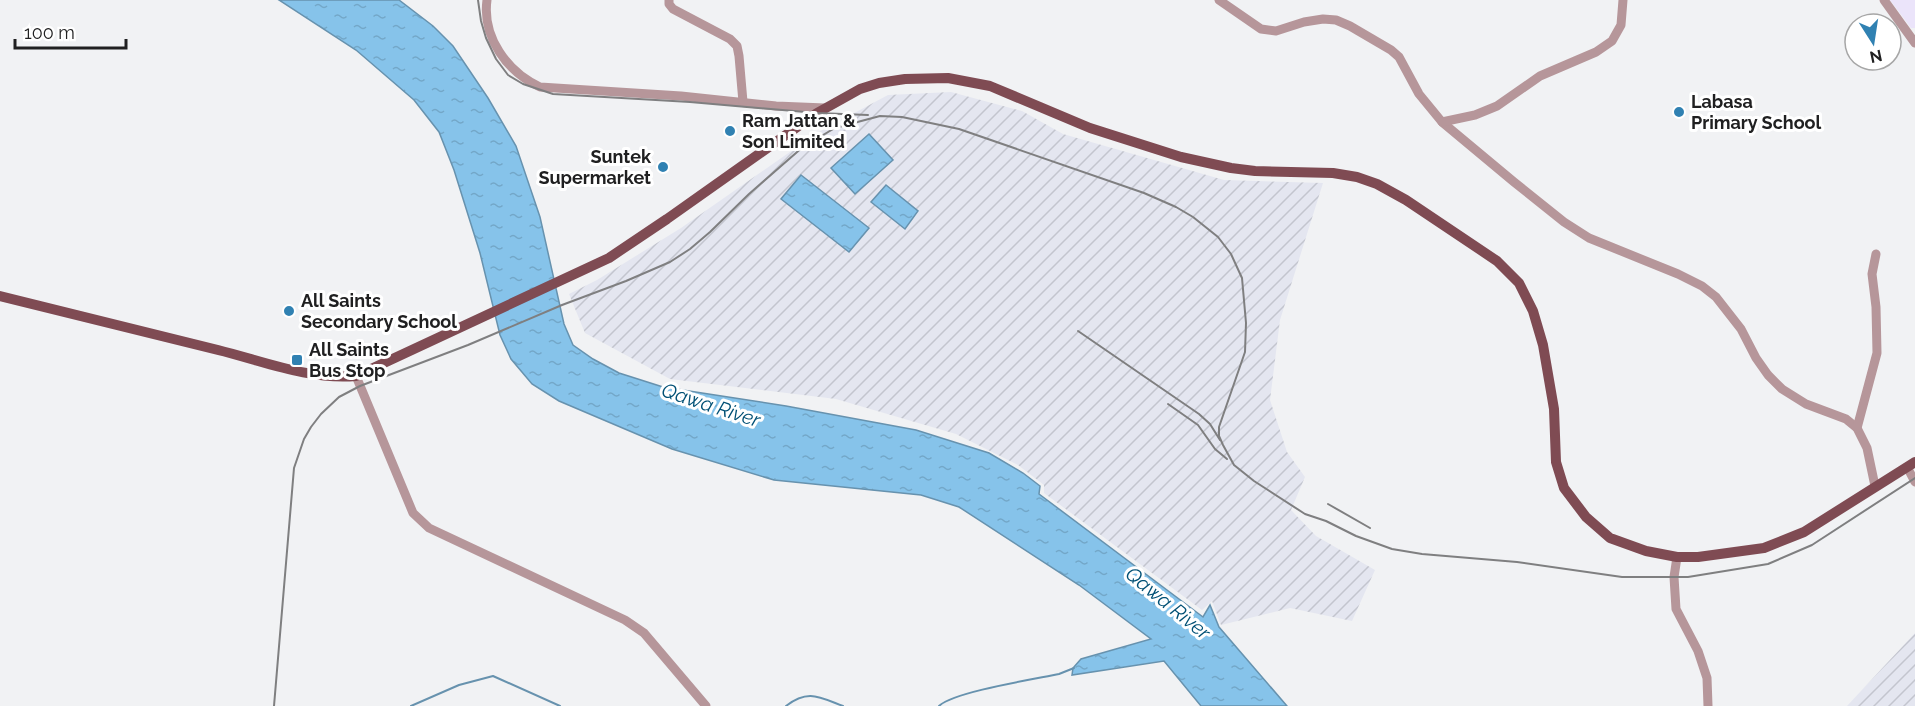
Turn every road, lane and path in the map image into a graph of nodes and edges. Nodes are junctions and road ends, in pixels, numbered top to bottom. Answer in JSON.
{"nodes":[{"id":1,"x":487,"y":0,"type":"edge"},
{"id":2,"x":669,"y":0,"type":"edge"},
{"id":3,"x":1219,"y":0,"type":"edge"},
{"id":4,"x":1623,"y":0,"type":"edge"},
{"id":5,"x":1884,"y":0,"type":"edge"},
{"id":6,"x":1915,"y":42,"type":"edge"},
{"id":7,"x":743,"y":102,"type":"junction"},
{"id":8,"x":825,"y":108,"type":"junction"},
{"id":9,"x":1442,"y":122,"type":"junction"},
{"id":10,"x":1876,"y":254,"type":"dead end"},
{"id":11,"x":0,"y":296,"type":"edge"},
{"id":12,"x":356,"y":376,"type":"junction"},
{"id":13,"x":1857,"y":428,"type":"junction"},
{"id":14,"x":1911,"y":464,"type":"edge"},
{"id":15,"x":1915,"y":482,"type":"edge"},
{"id":16,"x":1875,"y":486,"type":"junction"},
{"id":17,"x":1677,"y":557,"type":"junction"},
{"id":18,"x":706,"y":706,"type":"edge"},
{"id":19,"x":1708,"y":706,"type":"edge"}],
"edges":[{"from":1,"to":7,"type":"street"},
{"from":2,"to":7,"type":"street"},
{"from":3,"to":9,"type":"street"},
{"from":4,"to":9,"type":"street"},
{"from":5,"to":6,"type":"street"},
{"from":7,"to":8,"type":"street"},
{"from":8,"to":12,"type":"main road"},
{"from":8,"to":17,"type":"main road"},
{"from":9,"to":13,"type":"street"},
{"from":10,"to":13,"type":"street"},
{"from":11,"to":12,"type":"main road"},
{"from":12,"to":18,"type":"street"},
{"from":13,"to":16,"type":"street"},
{"from":14,"to":15,"type":"street"},
{"from":14,"to":16,"type":"main road"},
{"from":16,"to":17,"type":"main road"},
{"from":17,"to":19,"type":"street"}]}
